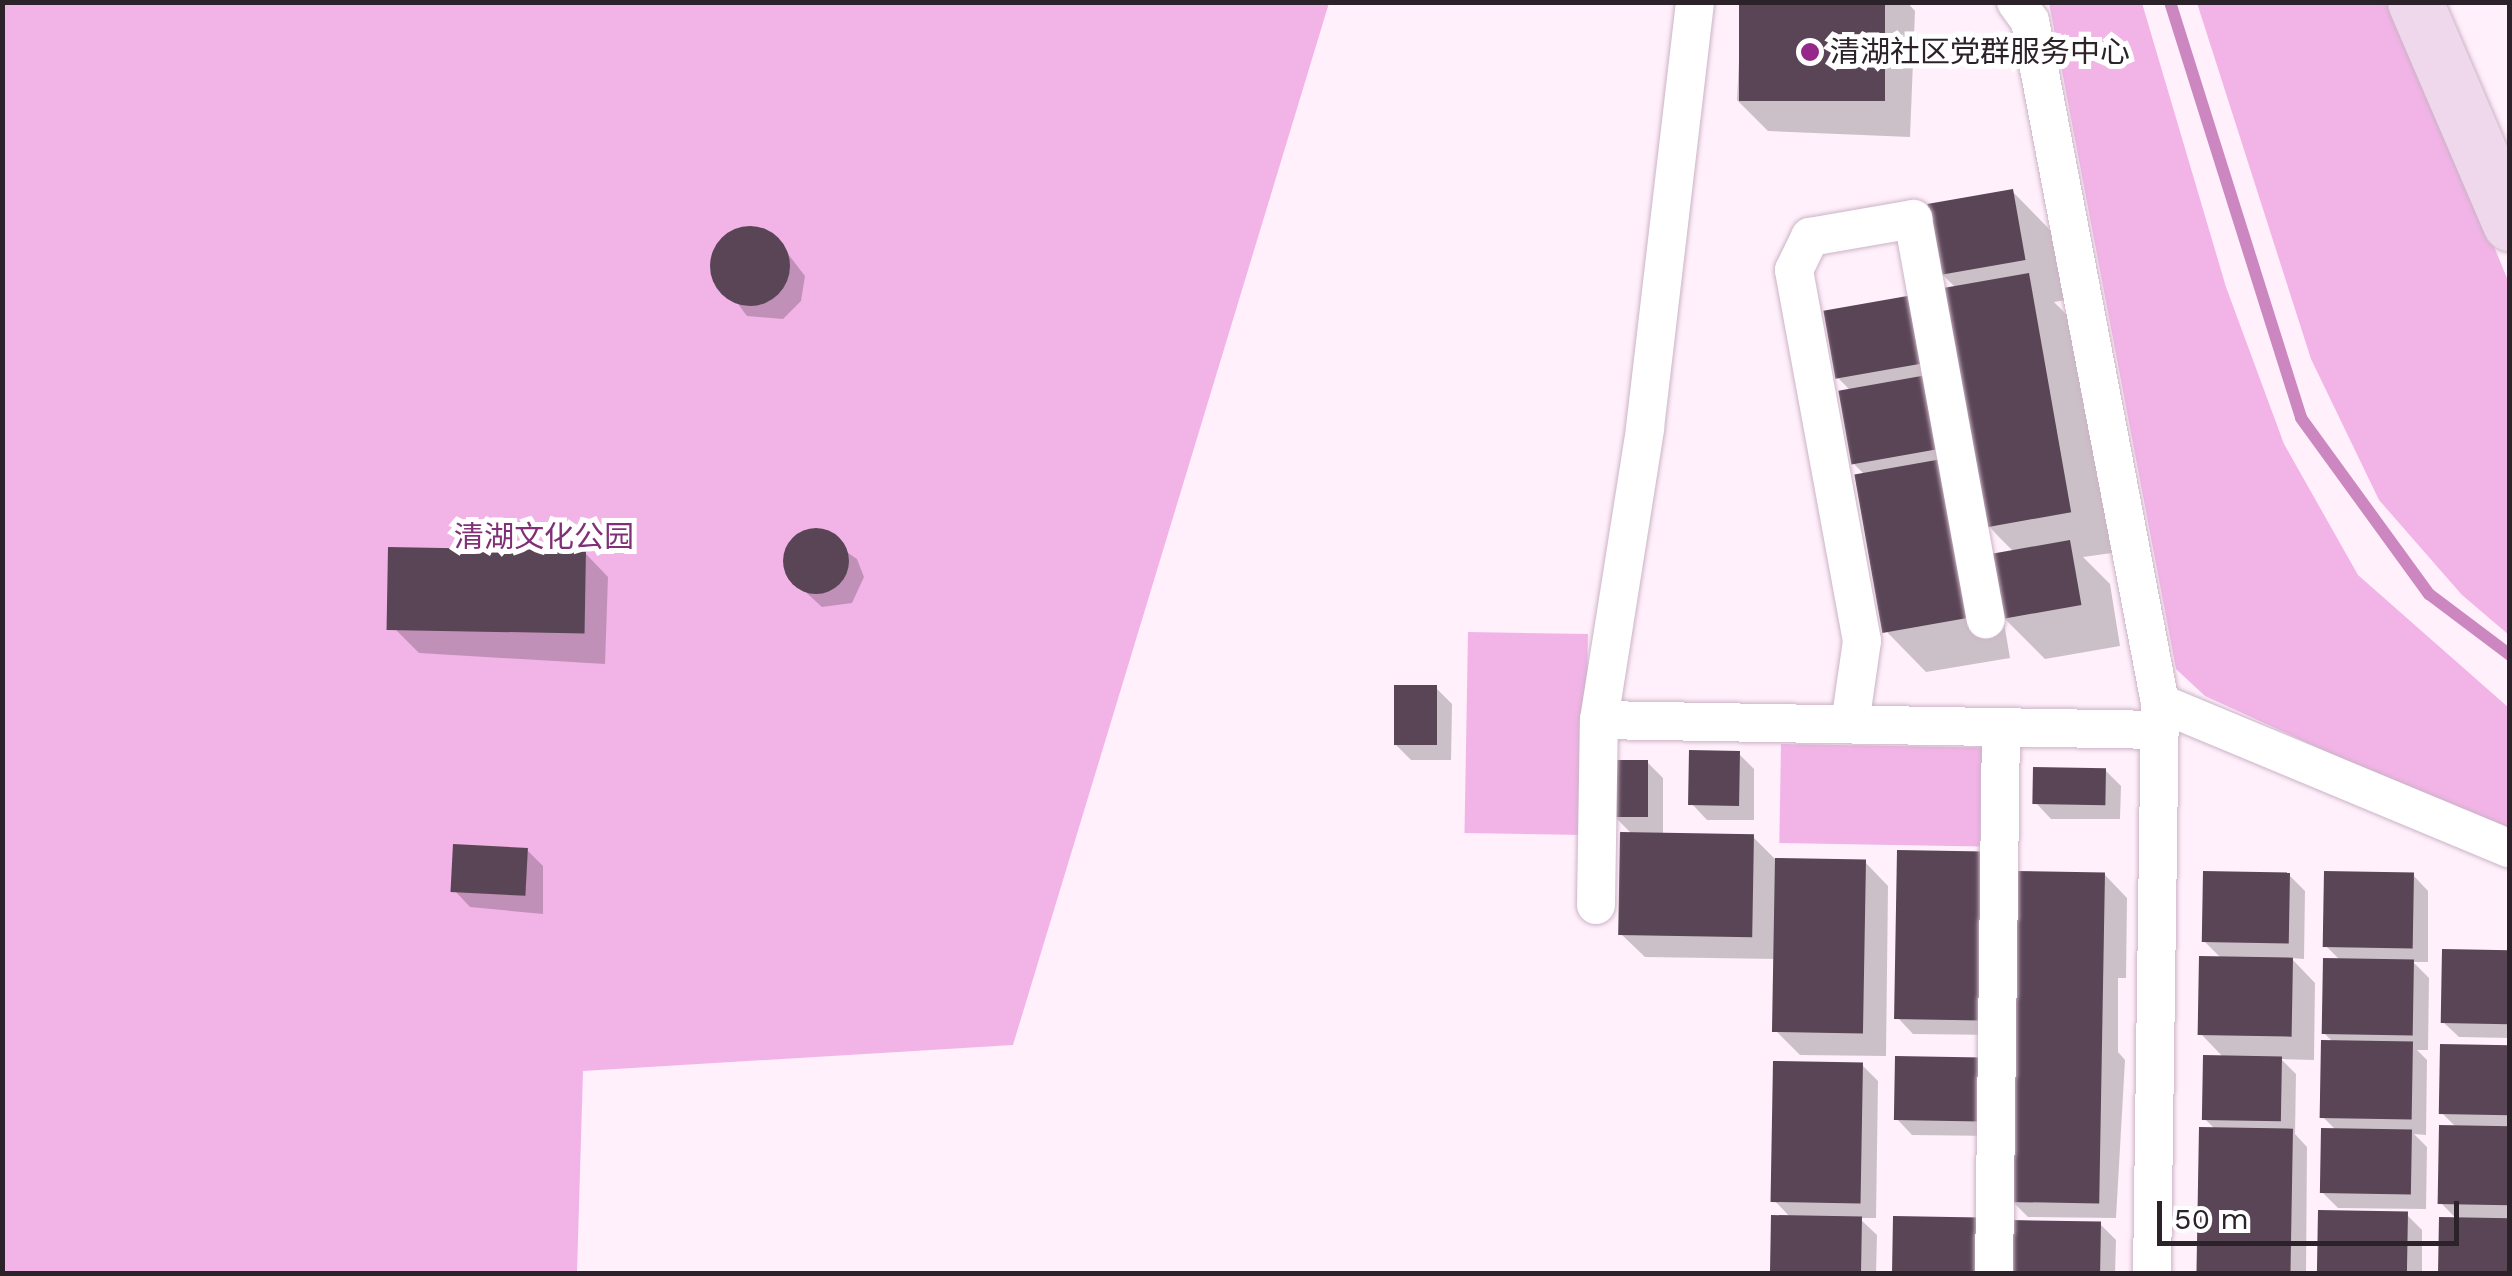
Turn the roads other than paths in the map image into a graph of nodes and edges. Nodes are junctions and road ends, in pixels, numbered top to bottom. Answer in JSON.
{"nodes":[{"id":1,"x":1695,"y":2,"type":"edge"},
{"id":2,"x":2016,"y":2,"type":"edge"},
{"id":3,"x":2416,"y":2,"type":"edge"},
{"id":4,"x":2510,"y":224,"type":"edge"},
{"id":5,"x":1986,"y":620,"type":"dead end"},
{"id":6,"x":2160,"y":716,"type":"junction"},
{"id":7,"x":1598,"y":720,"type":"junction"},
{"id":8,"x":1850,"y":724,"type":"junction"},
{"id":9,"x":2001,"y":727,"type":"junction"},
{"id":10,"x":2510,"y":849,"type":"edge"},
{"id":11,"x":1596,"y":905,"type":"dead end"},
{"id":12,"x":1994,"y":1274,"type":"edge"},
{"id":13,"x":2152,"y":1274,"type":"edge"}],
"edges":[{"from":1,"to":7,"type":"street"},
{"from":2,"to":6,"type":"street"},
{"from":3,"to":4,"type":"street"},
{"from":5,"to":8,"type":"street"},
{"from":6,"to":9,"type":"street"},
{"from":6,"to":10,"type":"street"},
{"from":6,"to":13,"type":"street"},
{"from":7,"to":8,"type":"street"},
{"from":7,"to":11,"type":"street"},
{"from":8,"to":9,"type":"street"},
{"from":9,"to":12,"type":"street"}]}
